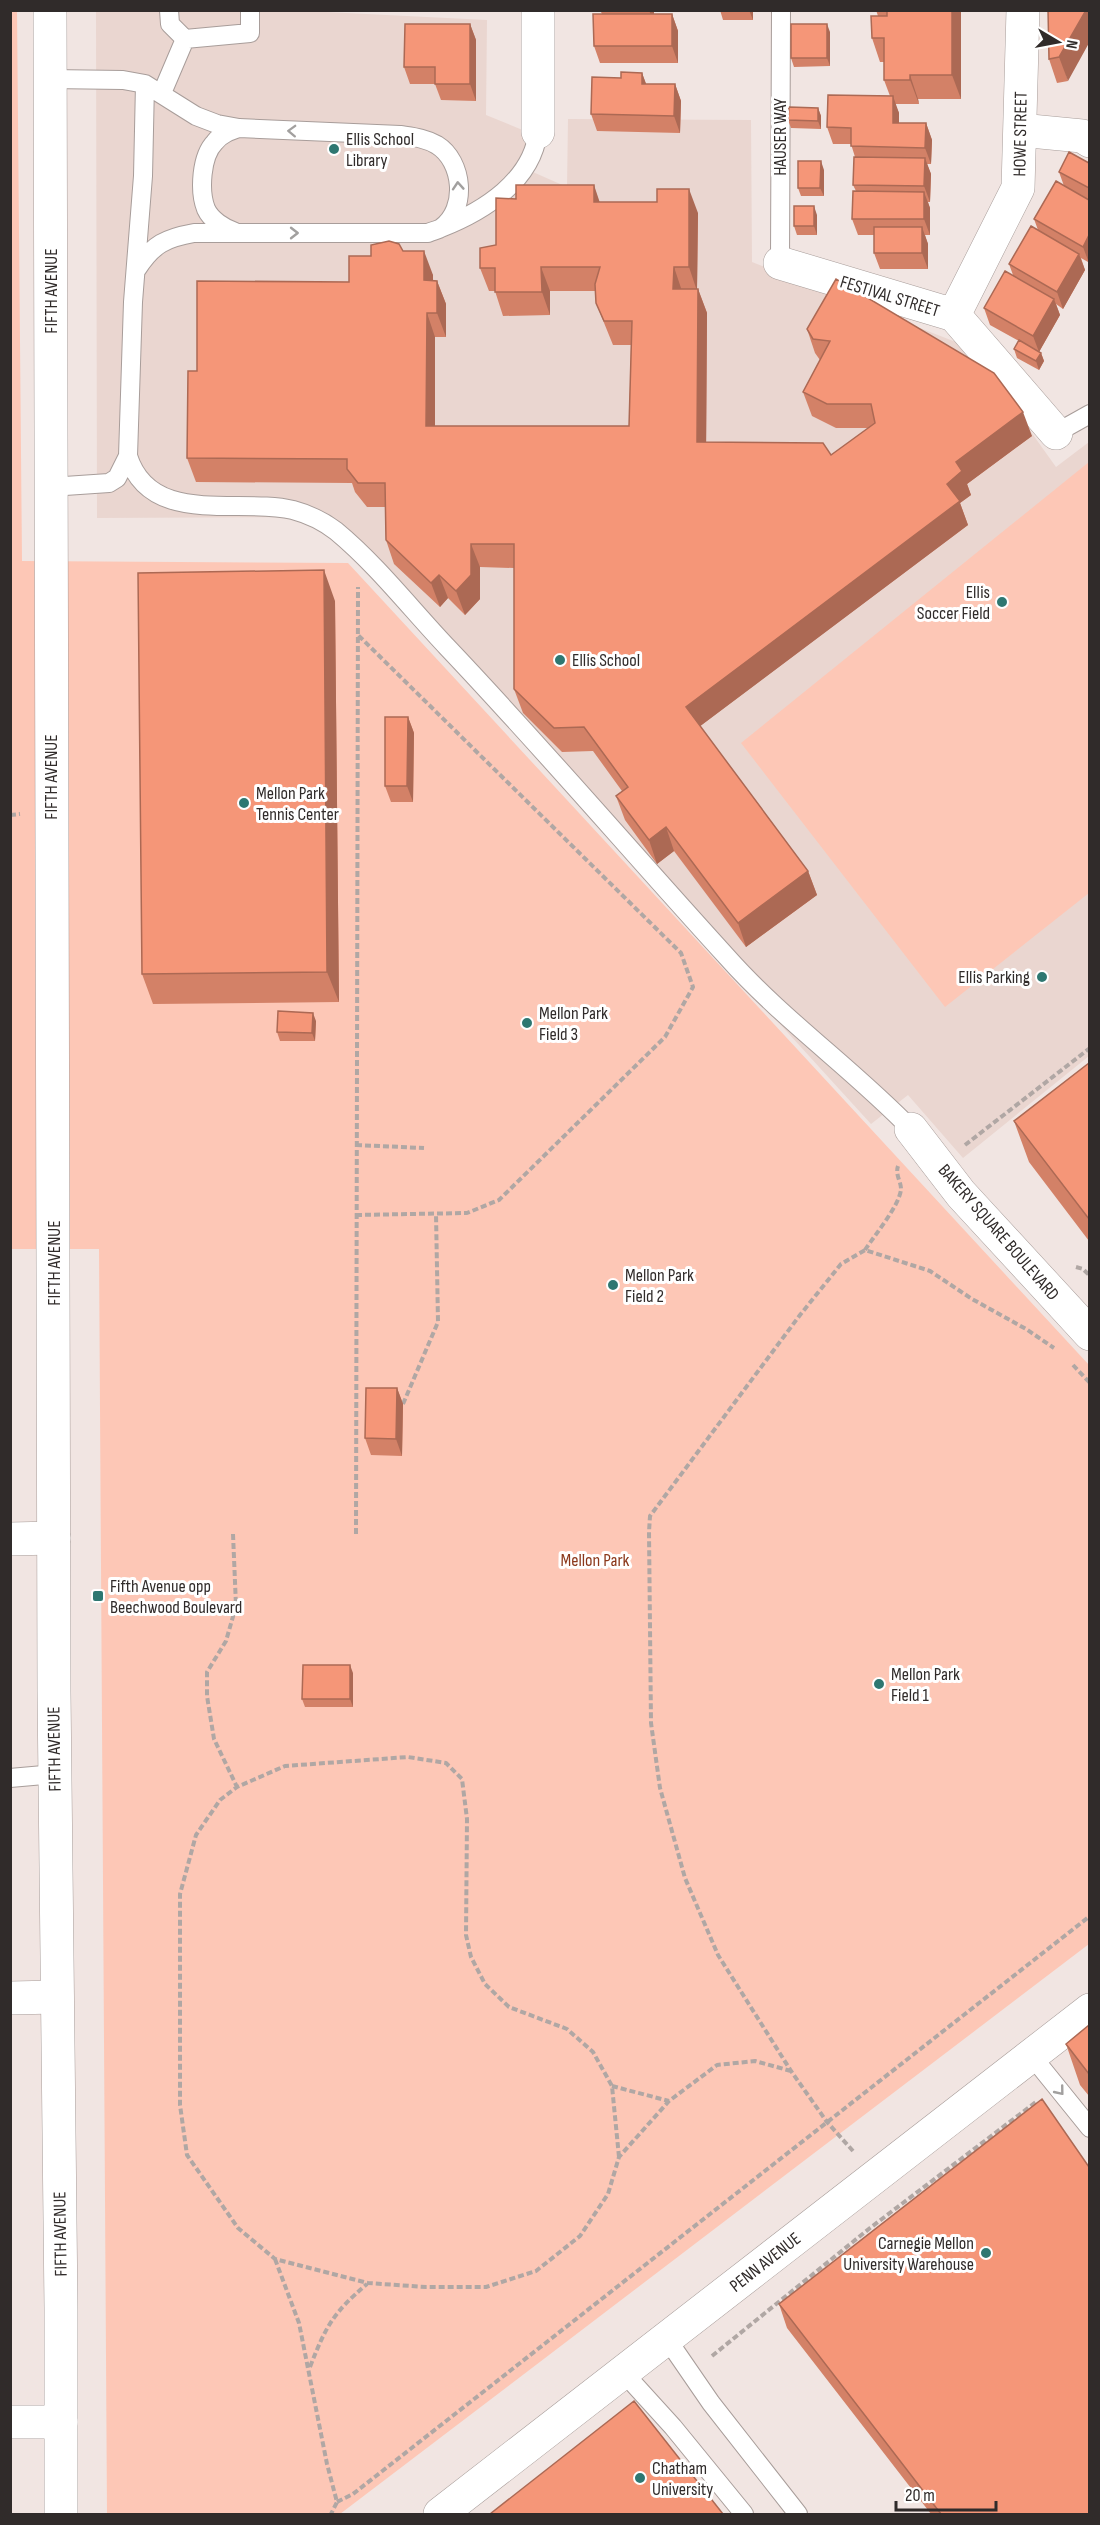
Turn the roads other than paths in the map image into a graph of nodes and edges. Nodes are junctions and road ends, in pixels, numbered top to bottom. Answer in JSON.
{"nodes":[{"id":1,"x":50,"y":10,"type":"edge"},
{"id":2,"x":169,"y":10,"type":"edge"},
{"id":3,"x":250,"y":10,"type":"edge"},
{"id":4,"x":538,"y":10,"type":"edge"},
{"id":5,"x":781,"y":10,"type":"edge"},
{"id":6,"x":1023,"y":10,"type":"edge"},
{"id":7,"x":185,"y":39,"type":"junction"},
{"id":8,"x":50,"y":79,"type":"junction"},
{"id":9,"x":145,"y":84,"type":"junction"},
{"id":10,"x":162,"y":93,"type":"junction"},
{"id":11,"x":239,"y":128,"type":"junction"},
{"id":12,"x":1020,"y":130,"type":"junction"},
{"id":13,"x":538,"y":132,"type":"joint"},
{"id":14,"x":1087,"y":132,"type":"edge"},
{"id":15,"x":441,"y":228,"type":"junction"},
{"id":16,"x":236,"y":233,"type":"junction"},
{"id":17,"x":780,"y":263,"type":"joint"},
{"id":18,"x":137,"y":269,"type":"junction"},
{"id":19,"x":954,"y":315,"type":"junction"},
{"id":20,"x":1089,"y":414,"type":"edge"},
{"id":21,"x":1056,"y":433,"type":"joint"},
{"id":22,"x":128,"y":456,"type":"junction"},
{"id":23,"x":50,"y":487,"type":"junction"},
{"id":24,"x":911,"y":1129,"type":"joint"},
{"id":25,"x":1089,"y":1334,"type":"edge"},
{"id":26,"x":54,"y":1538,"type":"junction"},
{"id":27,"x":10,"y":1539,"type":"edge"},
{"id":28,"x":55,"y":1774,"type":"junction"},
{"id":29,"x":10,"y":1778,"type":"edge"},
{"id":30,"x":57,"y":1996,"type":"junction"},
{"id":31,"x":10,"y":1998,"type":"edge"},
{"id":32,"x":1089,"y":2010,"type":"edge"},
{"id":33,"x":1031,"y":2055,"type":"junction"},
{"id":34,"x":1089,"y":2128,"type":"edge"},
{"id":35,"x":666,"y":2339,"type":"junction"},
{"id":36,"x":623,"y":2372,"type":"junction"},
{"id":37,"x":10,"y":2422,"type":"edge"},
{"id":38,"x":61,"y":2422,"type":"junction"},
{"id":39,"x":61,"y":2514,"type":"edge"},
{"id":40,"x":440,"y":2514,"type":"edge"},
{"id":41,"x":744,"y":2514,"type":"edge"},
{"id":42,"x":798,"y":2514,"type":"edge"}],
"edges":[{"from":1,"to":8,"type":"main road","name":"FIFTH AVENUE"},
{"from":2,"to":7,"type":"lane"},
{"from":3,"to":7,"type":"lane"},
{"from":4,"to":13,"type":"main road"},
{"from":5,"to":17,"type":"lane","name":"HAUSER WAY"},
{"from":6,"to":12,"type":"main road","name":"HOWE STREET"},
{"from":7,"to":10,"type":"lane"},
{"from":8,"to":9,"type":"lane"},
{"from":8,"to":23,"type":"main road","name":"FIFTH AVENUE"},
{"from":9,"to":10,"type":"lane"},
{"from":9,"to":18,"type":"lane"},
{"from":10,"to":11,"type":"lane"},
{"from":15,"to":11,"type":"lane","one_way":true},
{"from":11,"to":16,"type":"lane"},
{"from":12,"to":14,"type":"main road"},
{"from":12,"to":19,"type":"main road","name":"HOWE STREET"},
{"from":13,"to":15,"type":"lane"},
{"from":16,"to":15,"type":"lane","one_way":true},
{"from":16,"to":18,"type":"lane"},
{"from":17,"to":19,"type":"main road","name":"FESTIVAL STREET"},
{"from":18,"to":22,"type":"lane"},
{"from":19,"to":21,"type":"main road","name":"FESTIVAL STREET"},
{"from":20,"to":21,"type":"lane"},
{"from":22,"to":23,"type":"lane"},
{"from":22,"to":24,"type":"lane"},
{"from":23,"to":26,"type":"main road","name":"FIFTH AVENUE"},
{"from":24,"to":25,"type":"main road","name":"BAKERY SQUARE BOULEVARD"},
{"from":26,"to":27,"type":"main road"},
{"from":26,"to":28,"type":"main road","name":"FIFTH AVENUE"},
{"from":28,"to":29,"type":"lane"},
{"from":28,"to":30,"type":"main road","name":"FIFTH AVENUE"},
{"from":30,"to":31,"type":"main road"},
{"from":30,"to":38,"type":"main road","name":"FIFTH AVENUE"},
{"from":32,"to":33,"type":"main road","name":"PENN AVENUE"},
{"from":33,"to":34,"type":"lane","one_way":true},
{"from":33,"to":35,"type":"main road","name":"PENN AVENUE"},
{"from":35,"to":36,"type":"main road","name":"PENN AVENUE"},
{"from":35,"to":42,"type":"lane"},
{"from":36,"to":40,"type":"main road","name":"PENN AVENUE"},
{"from":36,"to":41,"type":"lane"},
{"from":37,"to":38,"type":"main road"},
{"from":38,"to":39,"type":"main road","name":"FIFTH AVENUE"}]}
